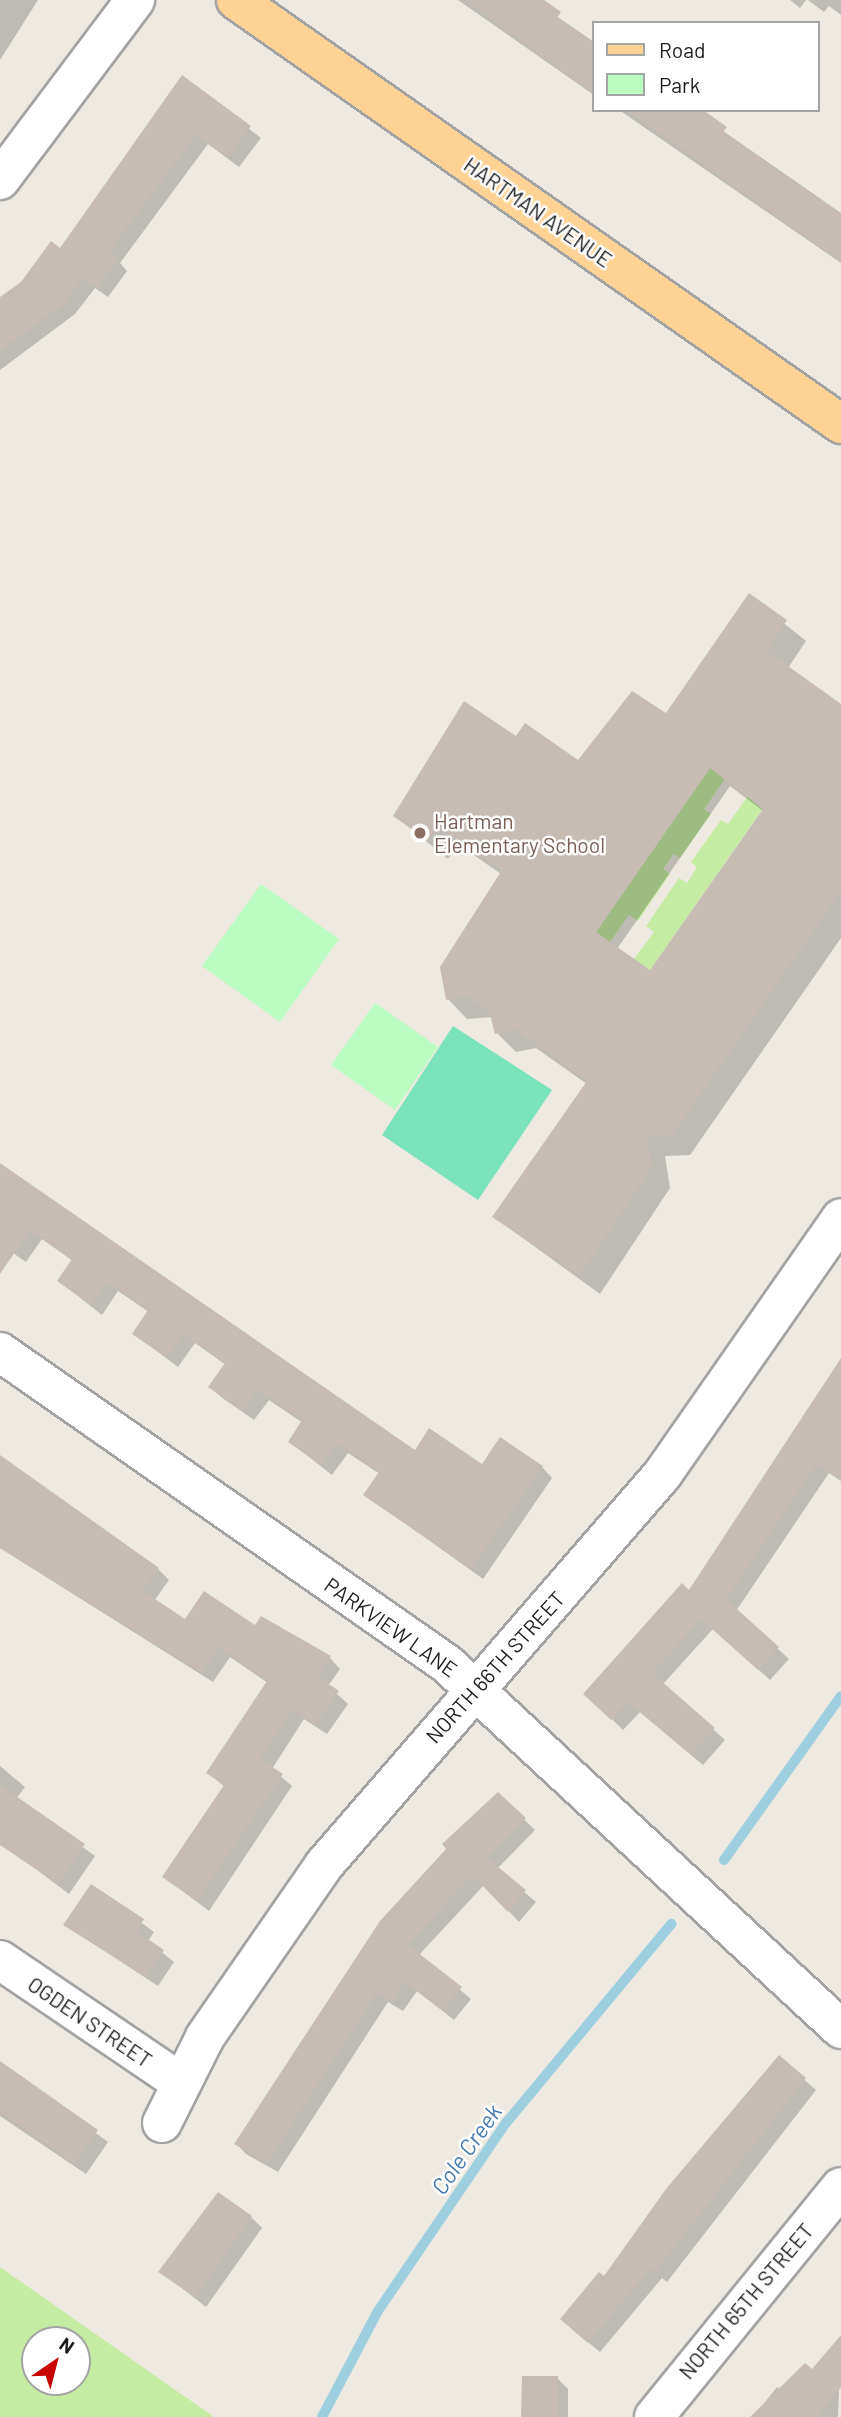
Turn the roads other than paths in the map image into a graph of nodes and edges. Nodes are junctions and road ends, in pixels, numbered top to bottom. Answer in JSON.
{"nodes":[{"id":1,"x":135,"y":0,"type":"edge"},
{"id":2,"x":236,"y":0,"type":"edge"},
{"id":3,"x":0,"y":180,"type":"edge"},
{"id":4,"x":841,"y":424,"type":"edge"},
{"id":5,"x":841,"y":1218,"type":"edge"},
{"id":6,"x":0,"y":1352,"type":"edge"},
{"id":7,"x":476,"y":1688,"type":"junction"},
{"id":8,"x":0,"y":1960,"type":"edge"},
{"id":9,"x":841,"y":2029,"type":"edge"},
{"id":10,"x":180,"y":2082,"type":"junction"},
{"id":11,"x":162,"y":2123,"type":"dead end"},
{"id":12,"x":841,"y":2187,"type":"edge"},
{"id":13,"x":654,"y":2417,"type":"edge"}],
"edges":[{"from":1,"to":3,"type":"street"},
{"from":2,"to":4,"type":"main road","name":"HARTMAN AVENUE"},
{"from":5,"to":7,"type":"street","name":"NORTH 66TH STREET"},
{"from":6,"to":7,"type":"street","name":"PARKVIEW LANE"},
{"from":7,"to":9,"type":"street","name":"PARKVIEW LANE"},
{"from":7,"to":10,"type":"street","name":"NORTH 66TH STREET"},
{"from":8,"to":10,"type":"street","name":"OGDEN STREET"},
{"from":10,"to":11,"type":"street","name":"NORTH 66TH STREET"},
{"from":12,"to":13,"type":"street","name":"NORTH 65TH STREET"}]}
